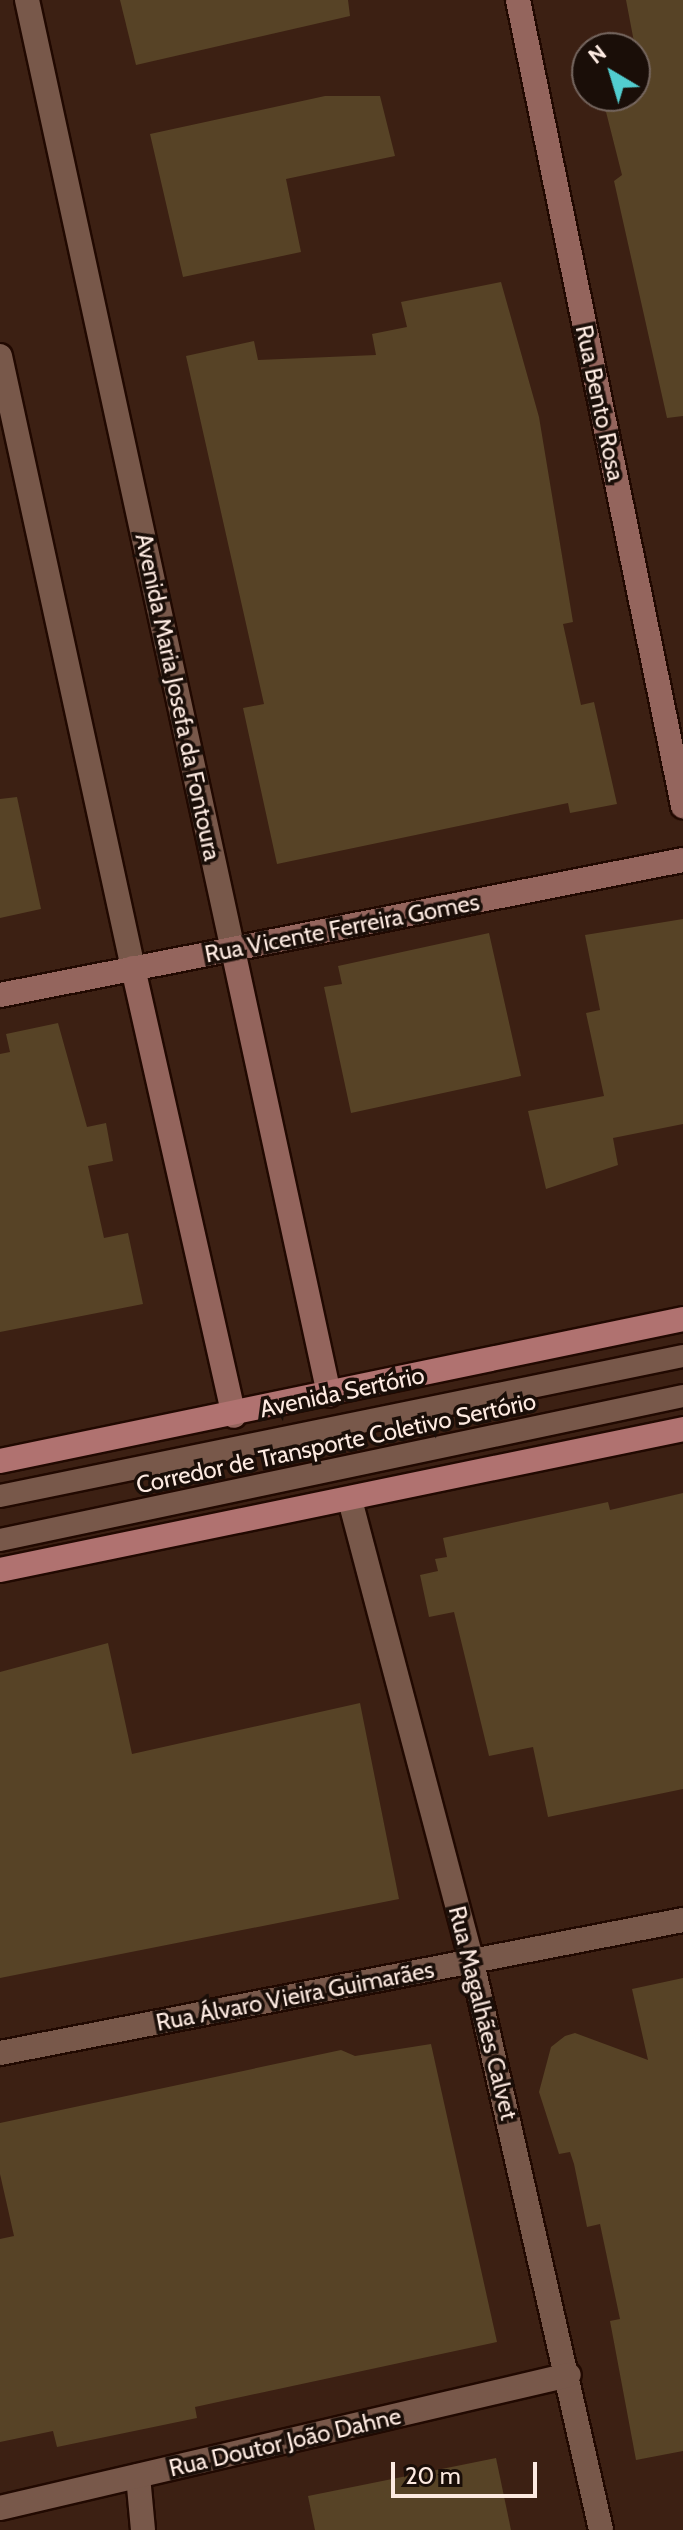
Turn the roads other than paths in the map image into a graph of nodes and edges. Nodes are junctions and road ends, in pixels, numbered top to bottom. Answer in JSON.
{"nodes":[{"id":1,"x":27,"y":0,"type":"edge"},
{"id":2,"x":518,"y":0,"type":"edge"},
{"id":3,"x":0,"y":356,"type":"edge"},
{"id":4,"x":683,"y":806,"type":"edge"},
{"id":5,"x":683,"y":860,"type":"edge"},
{"id":6,"x":233,"y":950,"type":"junction"},
{"id":7,"x":133,"y":968,"type":"junction"},
{"id":8,"x":0,"y":995,"type":"edge"},
{"id":9,"x":683,"y":1319,"type":"edge"},
{"id":10,"x":683,"y":1356,"type":"edge"},
{"id":11,"x":329,"y":1395,"type":"junction"},
{"id":12,"x":683,"y":1396,"type":"edge"},
{"id":13,"x":234,"y":1416,"type":"junction"},
{"id":14,"x":683,"y":1429,"type":"edge"},
{"id":15,"x":0,"y":1461,"type":"edge"},
{"id":16,"x":0,"y":1496,"type":"edge"},
{"id":17,"x":350,"y":1500,"type":"junction"},
{"id":18,"x":0,"y":1540,"type":"edge"},
{"id":19,"x":0,"y":1570,"type":"edge"},
{"id":20,"x":683,"y":1920,"type":"edge"},
{"id":21,"x":472,"y":1962,"type":"junction"},
{"id":22,"x":0,"y":2053,"type":"edge"},
{"id":23,"x":569,"y":2375,"type":"junction"},
{"id":24,"x":138,"y":2476,"type":"junction"},
{"id":25,"x":0,"y":2508,"type":"edge"},
{"id":26,"x":143,"y":2530,"type":"edge"},
{"id":27,"x":601,"y":2530,"type":"edge"}],
"edges":[{"from":1,"to":6,"type":"street","name":"Avenida Maria Josefa da Fontoura"},
{"from":2,"to":4,"type":"street","name":"Rua Bento Rosa"},
{"from":3,"to":7,"type":"street"},
{"from":5,"to":6,"type":"street","name":"Rua Vicente Ferreira Gomes"},
{"from":6,"to":7,"type":"street","name":"Rua Vicente Ferreira Gomes"},
{"from":6,"to":11,"type":"street","name":"Avenida Maria Josefa da Fontoura"},
{"from":7,"to":8,"type":"street","name":"Rua Vicente Ferreira Gomes"},
{"from":7,"to":13,"type":"street"},
{"from":9,"to":11,"type":"main road","name":"Avenida Sertório"},
{"from":10,"to":16,"type":"lane","name":"Corredor de Transporte Coletivo Sertório"},
{"from":11,"to":13,"type":"main road","name":"Avenida Sertório"},
{"from":12,"to":18,"type":"lane","name":"Corredor de Transporte Coletivo Sertório"},
{"from":13,"to":15,"type":"main road","name":"Avenida Sertório"},
{"from":14,"to":17,"type":"main road"},
{"from":17,"to":19,"type":"main road"},
{"from":17,"to":21,"type":"street","name":"Rua Magalhães Calvet"},
{"from":20,"to":21,"type":"street","name":"Rua Álvaro Vieira Guimarães"},
{"from":21,"to":22,"type":"street","name":"Rua Álvaro Vieira Guimarães"},
{"from":21,"to":23,"type":"street","name":"Rua Magalhães Calvet"},
{"from":23,"to":24,"type":"street","name":"Rua Doutor João Dahne"},
{"from":23,"to":27,"type":"street","name":"Rua Magalhães Calvet"},
{"from":24,"to":25,"type":"street","name":"Rua Doutor João Dahne"},
{"from":24,"to":26,"type":"street"}]}
